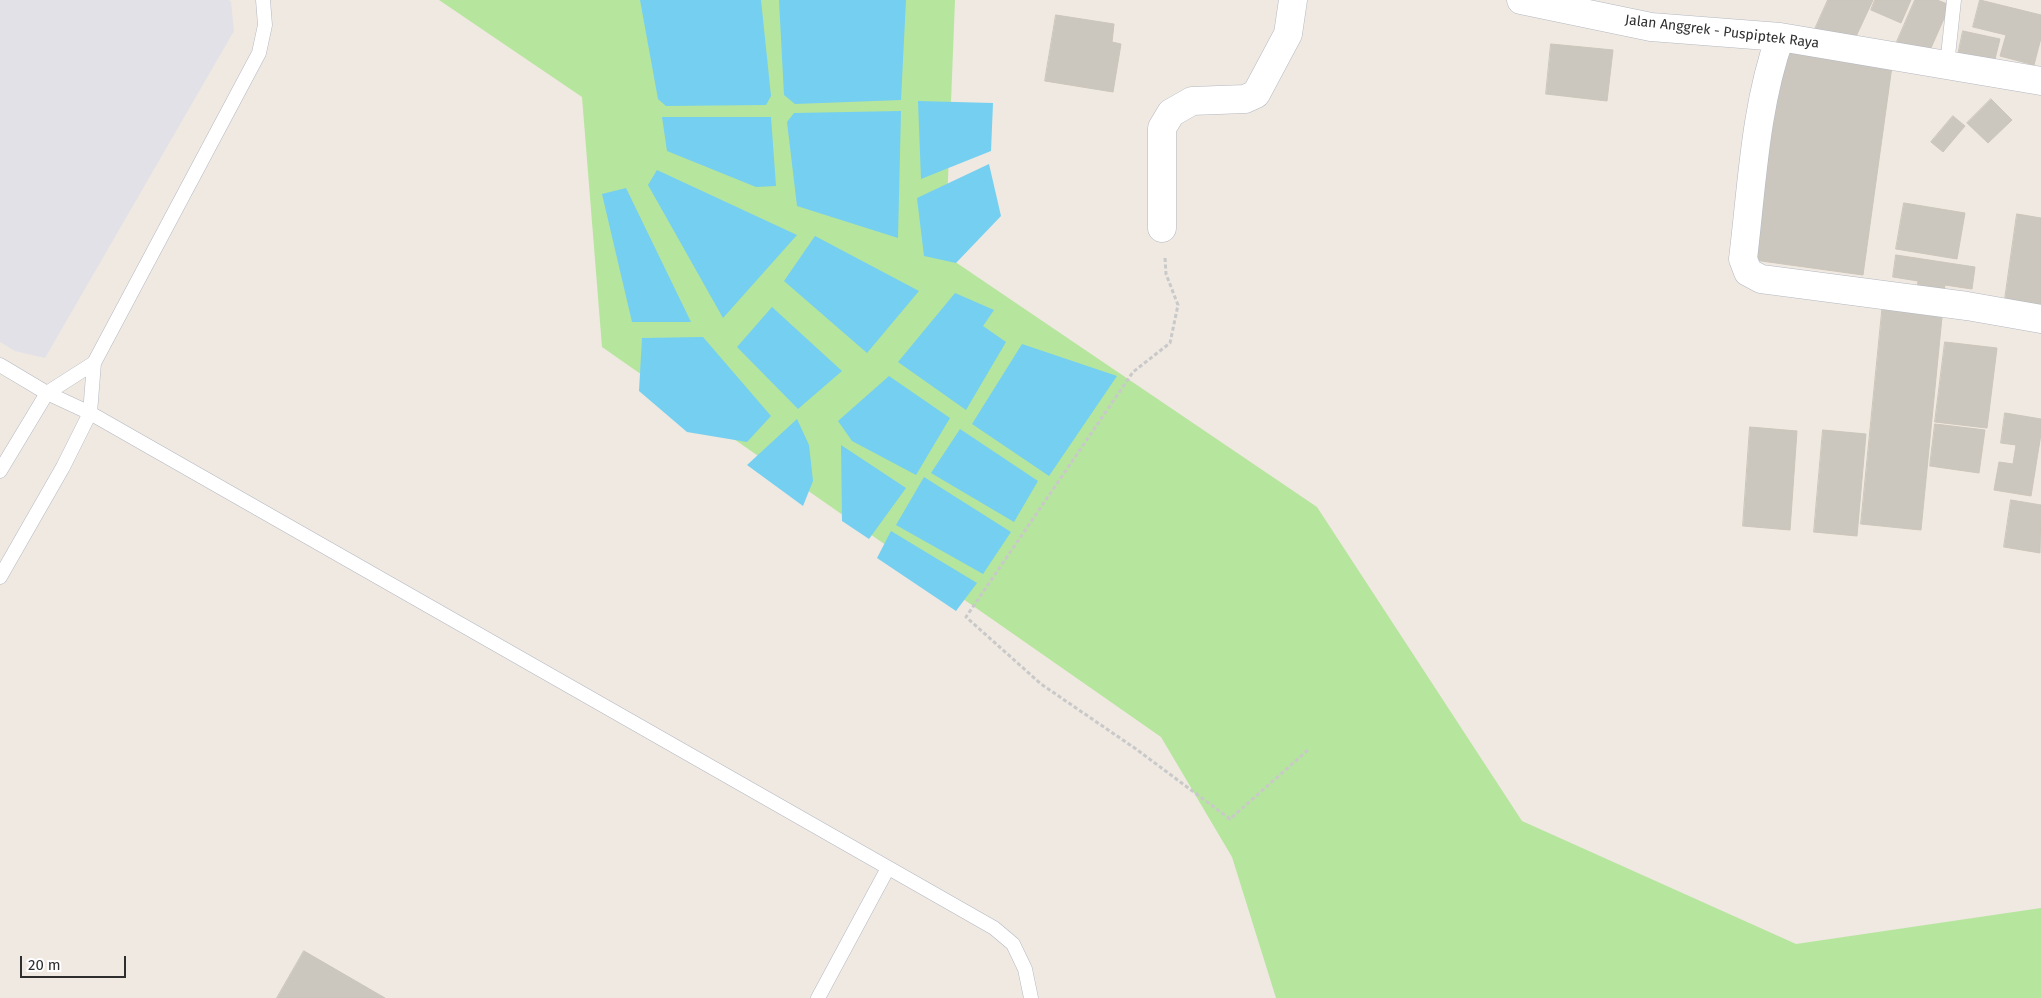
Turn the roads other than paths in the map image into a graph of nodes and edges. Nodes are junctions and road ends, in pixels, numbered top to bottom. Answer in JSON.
{"nodes":[{"id":1,"x":263,"y":0,"type":"edge"},
{"id":2,"x":1293,"y":0,"type":"edge"},
{"id":3,"x":1521,"y":0,"type":"edge"},
{"id":4,"x":1954,"y":0,"type":"edge"},
{"id":5,"x":1780,"y":37,"type":"junction"},
{"id":6,"x":1947,"y":66,"type":"junction"},
{"id":7,"x":2041,"y":81,"type":"edge"},
{"id":8,"x":1162,"y":228,"type":"road end"},
{"id":9,"x":2041,"y":319,"type":"edge"},
{"id":10,"x":94,"y":363,"type":"junction"},
{"id":11,"x":0,"y":365,"type":"edge"},
{"id":12,"x":47,"y":393,"type":"junction"},
{"id":13,"x":90,"y":413,"type":"junction"},
{"id":14,"x":0,"y":471,"type":"edge"},
{"id":15,"x":0,"y":577,"type":"edge"},
{"id":16,"x":888,"y":868,"type":"junction"},
{"id":17,"x":818,"y":998,"type":"edge"},
{"id":18,"x":1031,"y":998,"type":"edge"}],
"edges":[{"from":1,"to":10,"type":"lane"},
{"from":2,"to":8,"type":"street"},
{"from":3,"to":5,"type":"street","name":"Jalan Anggrek - Puspiptek Raya"},
{"from":4,"to":6,"type":"lane"},
{"from":5,"to":6,"type":"street","name":"Jalan Anggrek - Puspiptek Raya"},
{"from":5,"to":9,"type":"street"},
{"from":6,"to":7,"type":"street","name":"Jalan Anggrek - Puspiptek Raya"},
{"from":10,"to":12,"type":"lane"},
{"from":10,"to":13,"type":"lane"},
{"from":11,"to":12,"type":"lane"},
{"from":12,"to":13,"type":"lane"},
{"from":12,"to":14,"type":"lane"},
{"from":13,"to":15,"type":"lane"},
{"from":13,"to":16,"type":"lane"},
{"from":16,"to":17,"type":"lane"},
{"from":16,"to":18,"type":"lane"}]}
